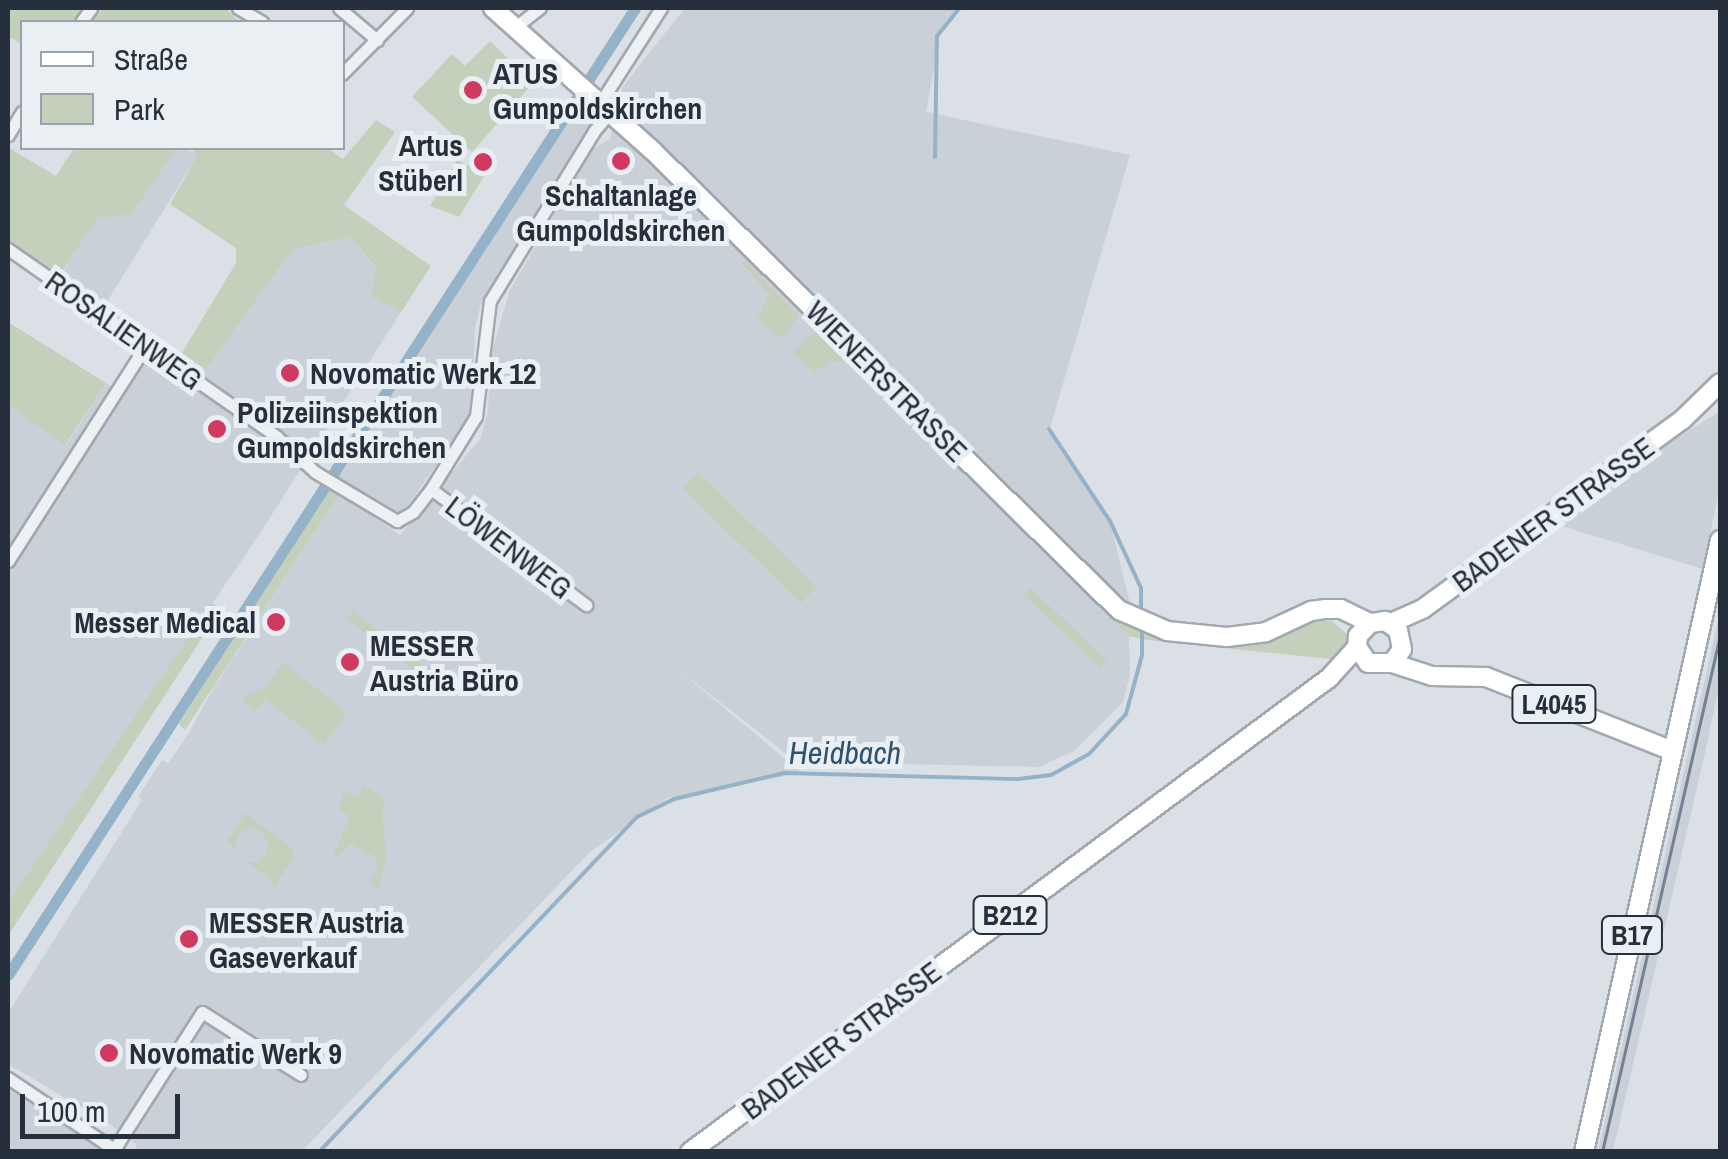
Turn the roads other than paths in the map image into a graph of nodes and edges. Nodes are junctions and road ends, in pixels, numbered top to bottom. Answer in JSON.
{"nodes":[{"id":1,"x":339,"y":8,"type":"edge"},
{"id":2,"x":406,"y":8,"type":"edge"},
{"id":3,"x":493,"y":8,"type":"edge"},
{"id":4,"x":540,"y":8,"type":"edge"},
{"id":5,"x":660,"y":8,"type":"edge"},
{"id":6,"x":514,"y":28,"type":"junction"},
{"id":7,"x":377,"y":40,"type":"junction"},
{"id":8,"x":345,"y":72,"type":"edge"},
{"id":9,"x":601,"y":104,"type":"junction"},
{"id":10,"x":8,"y":249,"type":"edge"},
{"id":11,"x":146,"y":345,"type":"junction"},
{"id":12,"x":1720,"y":383,"type":"edge"},
{"id":13,"x":1720,"y":404,"type":"edge"},
{"id":14,"x":1682,"y":420,"type":"junction"},
{"id":15,"x":432,"y":488,"type":"junction"},
{"id":16,"x":1720,"y":540,"type":"edge"},
{"id":17,"x":8,"y":561,"type":"edge"},
{"id":18,"x":586,"y":605,"type":"dead end"},
{"id":19,"x":1362,"y":635,"type":"junction"},
{"id":20,"x":1397,"y":644,"type":"junction"},
{"id":21,"x":1368,"y":663,"type":"junction"},
{"id":22,"x":1329,"y":678,"type":"junction"},
{"id":23,"x":1673,"y":752,"type":"junction"},
{"id":24,"x":301,"y":1075,"type":"dead end"},
{"id":25,"x":8,"y":1078,"type":"edge"},
{"id":26,"x":117,"y":1150,"type":"edge"},
{"id":27,"x":690,"y":1152,"type":"edge"},
{"id":28,"x":1584,"y":1152,"type":"edge"}],
"edges":[{"from":1,"to":7,"type":"street"},
{"from":2,"to":7,"type":"street"},
{"from":3,"to":6,"type":"main road","name":"WIENERSTRASSE"},
{"from":4,"to":6,"type":"street"},
{"from":5,"to":9,"type":"street"},
{"from":6,"to":9,"type":"main road","name":"WIENERSTRASSE"},
{"from":7,"to":8,"type":"street"},
{"from":9,"to":15,"type":"street"},
{"from":9,"to":19,"type":"main road","name":"WIENERSTRASSE"},
{"from":10,"to":11,"type":"street","name":"ROSALIENWEG"},
{"from":11,"to":15,"type":"street","name":"ROSALIENWEG"},
{"from":11,"to":17,"type":"street"},
{"from":12,"to":14,"type":"main road"},
{"from":13,"to":14,"type":"main road"},
{"from":14,"to":20,"type":"main road","name":"BADENER STRASSE"},
{"from":15,"to":18,"type":"street","name":"LÖWENWEG"},
{"from":16,"to":23,"type":"main road","number":"B17"},
{"from":19,"to":20,"type":"main road"},
{"from":19,"to":21,"type":"main road","name":"WIENERSTRASSE"},
{"from":19,"to":22,"type":"main road","name":"BADENER STRASSE","number":"B212"},
{"from":20,"to":21,"type":"main road","number":"B212"},
{"from":20,"to":23,"type":"main road","number":"L4045"},
{"from":21,"to":22,"type":"main road","name":"BADENER STRASSE","number":"B212"},
{"from":22,"to":27,"type":"main road","name":"BADENER STRASSE","number":"B212"},
{"from":23,"to":28,"type":"main road","number":"B17"},
{"from":24,"to":26,"type":"street"},
{"from":25,"to":26,"type":"street"}]}
